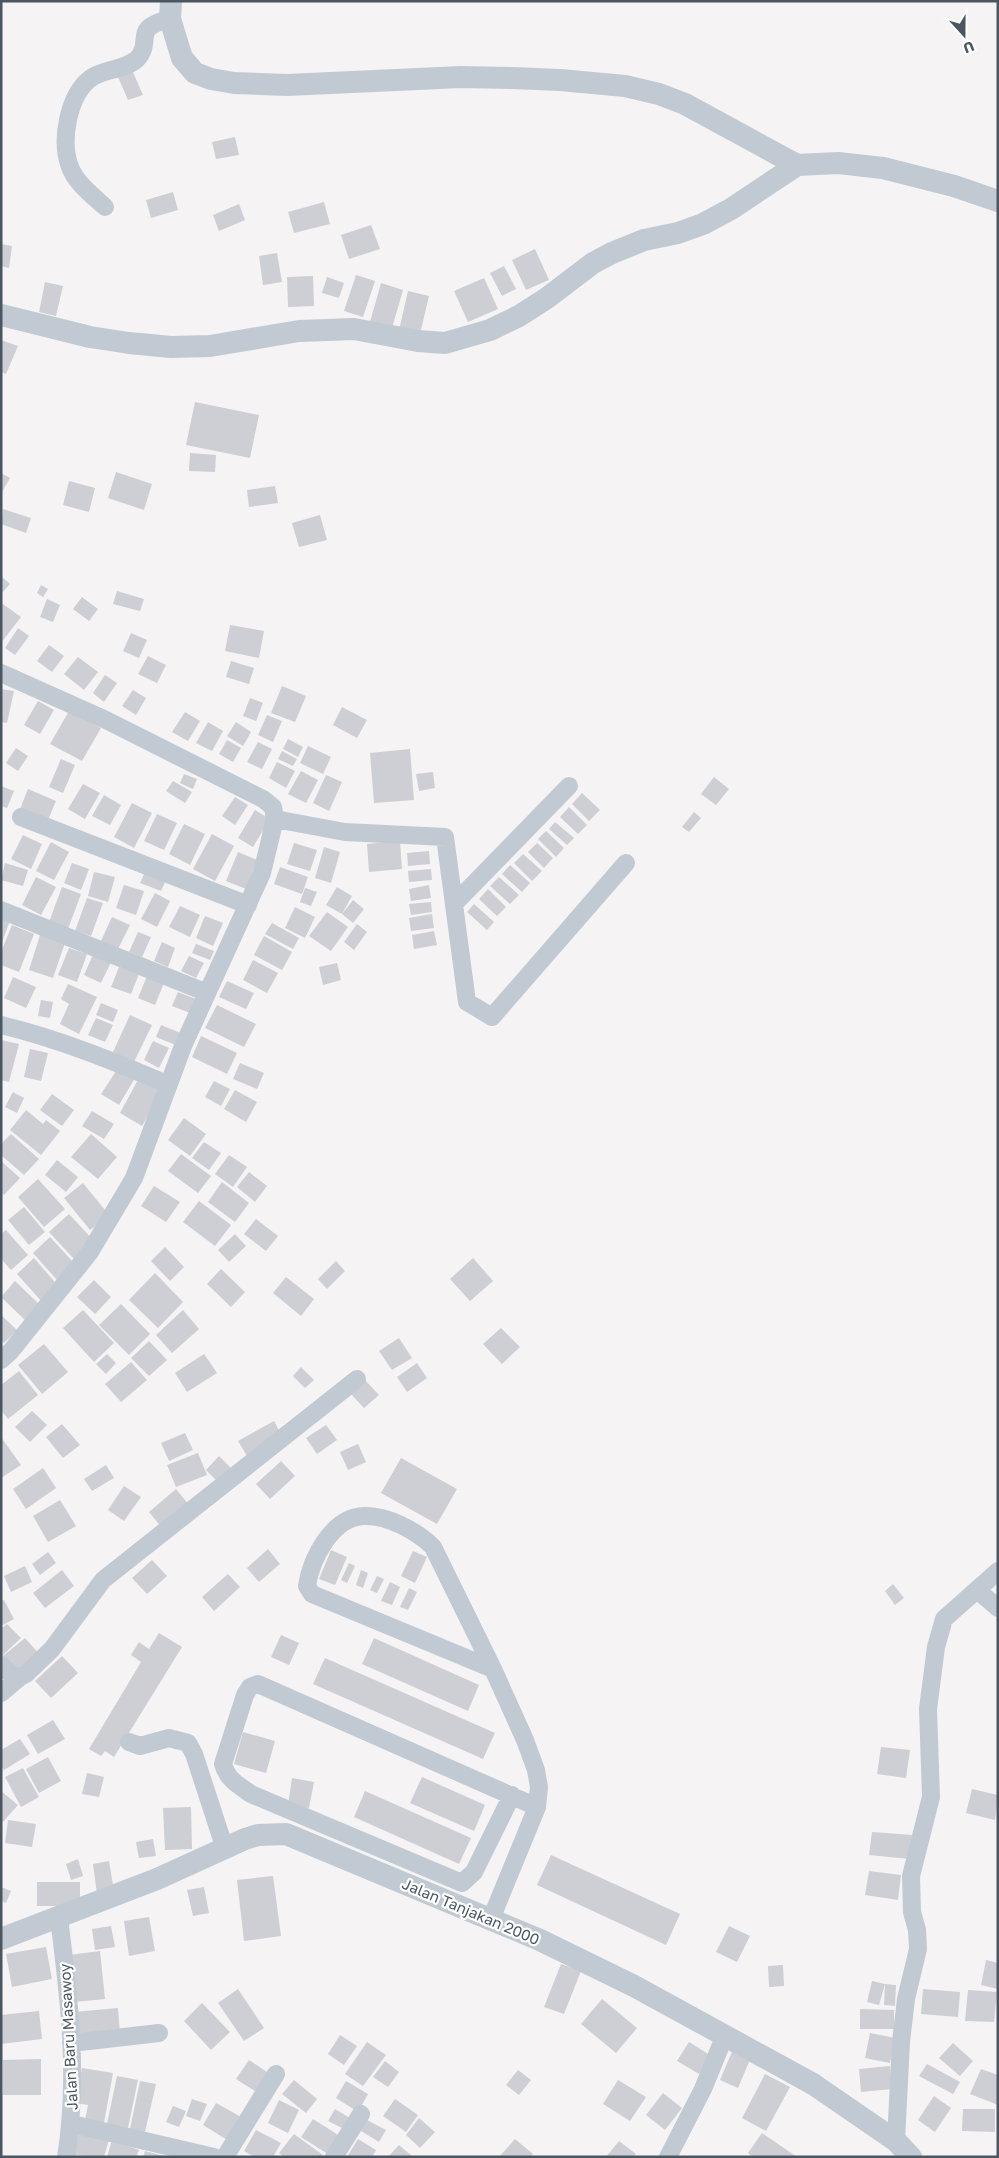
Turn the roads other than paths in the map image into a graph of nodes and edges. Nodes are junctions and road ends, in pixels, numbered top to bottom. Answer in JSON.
{"nodes":[{"id":1,"x":171,"y":10,"type":"edge"},
{"id":2,"x":797,"y":165,"type":"junction"},
{"id":3,"x":998,"y":201,"type":"edge"},
{"id":4,"x":105,"y":207,"type":"dead end"},
{"id":5,"x":1,"y":315,"type":"edge"},
{"id":6,"x":1,"y":673,"type":"edge"},
{"id":7,"x":569,"y":786,"type":"dead end"},
{"id":8,"x":21,"y":817,"type":"dead end"},
{"id":9,"x":275,"y":819,"type":"junction"},
{"id":10,"x":626,"y":863,"type":"dead end"},
{"id":11,"x":454,"y":904,"type":"junction"},
{"id":12,"x":248,"y":905,"type":"junction"},
{"id":13,"x":1,"y":910,"type":"edge"},
{"id":14,"x":205,"y":992,"type":"junction"},
{"id":15,"x":1,"y":1026,"type":"edge"},
{"id":16,"x":167,"y":1084,"type":"junction"},
{"id":17,"x":1,"y":1360,"type":"edge"},
{"id":18,"x":357,"y":1379,"type":"dead end"},
{"id":19,"x":998,"y":1571,"type":"edge"},
{"id":20,"x":977,"y":1590,"type":"junction"},
{"id":21,"x":998,"y":1608,"type":"edge"},
{"id":22,"x":1,"y":1665,"type":"edge"},
{"id":23,"x":493,"y":1669,"type":"junction"},
{"id":24,"x":20,"y":1677,"type":"junction"},
{"id":25,"x":1,"y":1693,"type":"edge"},
{"id":26,"x":129,"y":1742,"type":"dead end"},
{"id":27,"x":512,"y":1796,"type":"junction"},
{"id":28,"x":537,"y":1806,"type":"junction"},
{"id":29,"x":225,"y":1848,"type":"junction"},
{"id":30,"x":59,"y":1918,"type":"junction"},
{"id":31,"x":491,"y":1919,"type":"junction"},
{"id":32,"x":1,"y":1939,"type":"edge"},
{"id":33,"x":160,"y":2033,"type":"dead end"},
{"id":34,"x":725,"y":2035,"type":"junction"},
{"id":35,"x":71,"y":2043,"type":"junction"},
{"id":36,"x":276,"y":2074,"type":"dead end"},
{"id":37,"x":361,"y":2114,"type":"dead end"},
{"id":38,"x":72,"y":2124,"type":"junction"},
{"id":39,"x":904,"y":2149,"type":"edge"},
{"id":40,"x":66,"y":2157,"type":"edge"},
{"id":41,"x":214,"y":2157,"type":"edge"},
{"id":42,"x":225,"y":2157,"type":"edge"},
{"id":43,"x":334,"y":2157,"type":"edge"},
{"id":44,"x":668,"y":2157,"type":"edge"}],
"edges":[{"from":1,"to":2,"type":"street"},
{"from":1,"to":4,"type":"street"},
{"from":2,"to":3,"type":"street"},
{"from":2,"to":5,"type":"street"},
{"from":6,"to":9,"type":"street"},
{"from":7,"to":11,"type":"street"},
{"from":8,"to":12,"type":"street"},
{"from":9,"to":11,"type":"street"},
{"from":9,"to":12,"type":"street"},
{"from":10,"to":11,"type":"street"},
{"from":12,"to":14,"type":"street"},
{"from":13,"to":14,"type":"street"},
{"from":14,"to":16,"type":"street"},
{"from":15,"to":16,"type":"street"},
{"from":16,"to":17,"type":"street"},
{"from":18,"to":24,"type":"street"},
{"from":19,"to":20,"type":"street"},
{"from":20,"to":21,"type":"street"},
{"from":20,"to":39,"type":"street"},
{"from":22,"to":24,"type":"street"},
{"from":23,"to":23,"type":"street"},
{"from":23,"to":28,"type":"street"},
{"from":24,"to":25,"type":"street"},
{"from":26,"to":29,"type":"street"},
{"from":27,"to":27,"type":"street"},
{"from":27,"to":28,"type":"street"},
{"from":28,"to":31,"type":"street"},
{"from":29,"to":30,"type":"street","name":"Jalan Tanjakan 2000"},
{"from":29,"to":31,"type":"street","name":"Jalan Tanjakan 2000"},
{"from":30,"to":32,"type":"street","name":"Jalan Tanjakan 2000"},
{"from":30,"to":35,"type":"street","name":"Jalan Baru Masawoy"},
{"from":31,"to":34,"type":"street","name":"Jalan Tanjakan 2000"},
{"from":33,"to":35,"type":"street"},
{"from":34,"to":39,"type":"street","name":"Jalan Tanjakan 2000"},
{"from":34,"to":44,"type":"street"},
{"from":35,"to":38,"type":"street","name":"Jalan Baru Masawoy"},
{"from":36,"to":42,"type":"street"},
{"from":37,"to":43,"type":"street"},
{"from":38,"to":40,"type":"street","name":"Jalan Baru Masawoy"},
{"from":38,"to":41,"type":"street"}]}
